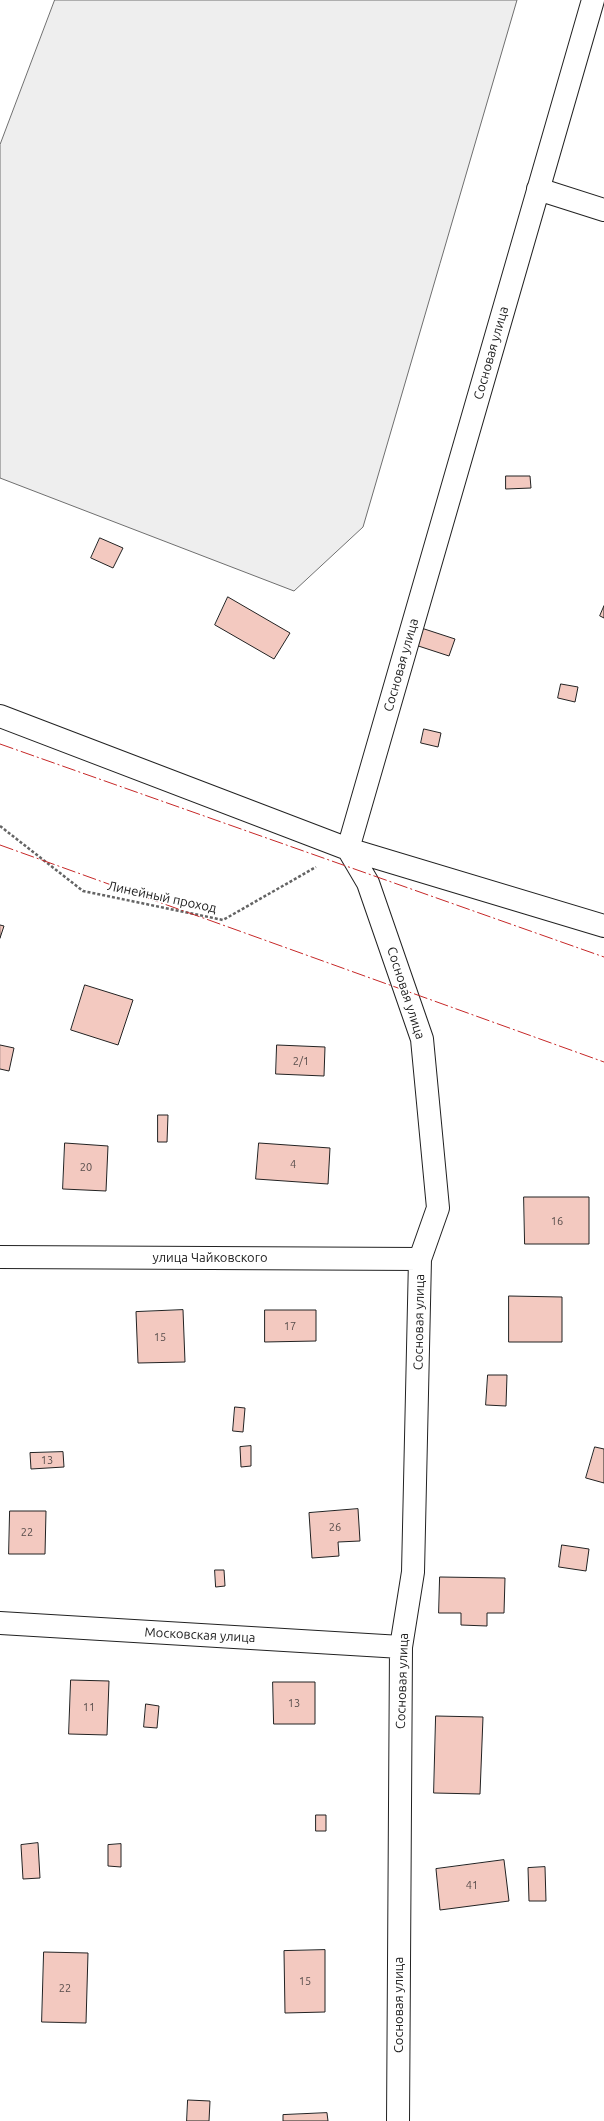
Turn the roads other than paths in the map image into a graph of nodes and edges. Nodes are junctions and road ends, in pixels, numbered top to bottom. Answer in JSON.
{"nodes":[{"id":1,"x":593,"y":0,"type":"edge"},
{"id":2,"x":538,"y":189,"type":"junction"},
{"id":3,"x":604,"y":210,"type":"edge"},
{"id":4,"x":0,"y":716,"type":"edge"},
{"id":5,"x":348,"y":849,"type":"junction"},
{"id":6,"x":604,"y":926,"type":"edge"},
{"id":7,"x":0,"y":1257,"type":"edge"},
{"id":8,"x":420,"y":1259,"type":"junction"},
{"id":9,"x":0,"y":1623,"type":"edge"},
{"id":10,"x":401,"y":1648,"type":"junction"},
{"id":11,"x":398,"y":2121,"type":"edge"}],
"edges":[{"from":1,"to":2,"type":"street","name":"Сосновая улица"},
{"from":2,"to":3,"type":"street"},
{"from":2,"to":5,"type":"street","name":"Сосновая улица"},
{"from":4,"to":5,"type":"street"},
{"from":5,"to":6,"type":"street"},
{"from":5,"to":8,"type":"street","name":"Сосновая улица"},
{"from":7,"to":8,"type":"street","name":"улица Чайковского"},
{"from":8,"to":10,"type":"street","name":"Сосновая улица"},
{"from":9,"to":10,"type":"street","name":"Московская улица"},
{"from":10,"to":11,"type":"street","name":"Сосновая улица"}]}
